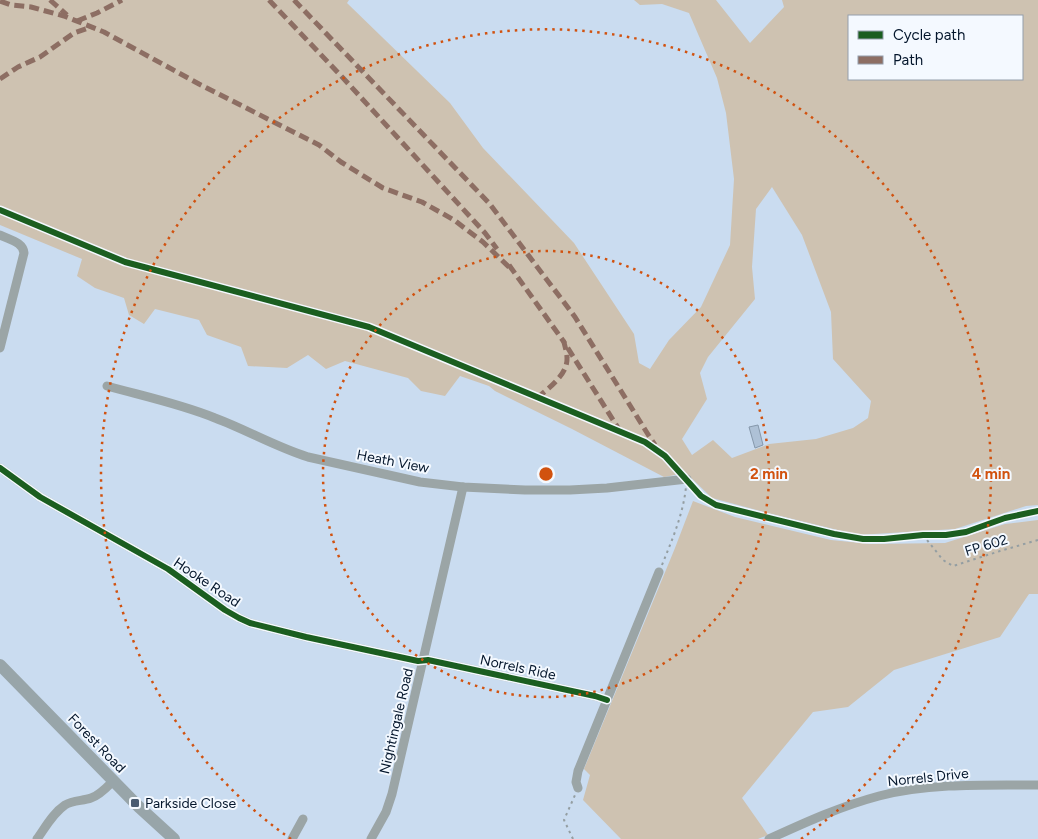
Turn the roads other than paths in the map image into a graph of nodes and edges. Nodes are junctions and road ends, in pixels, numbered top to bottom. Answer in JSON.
{"nodes":[{"id":1,"x":0,"y":235,"type":"edge"},
{"id":2,"x":0,"y":348,"type":"edge"},
{"id":3,"x":107,"y":386,"type":"dead end"},
{"id":4,"x":0,"y":468,"type":"edge"},
{"id":5,"x":687,"y":479,"type":"road end"},
{"id":6,"x":463,"y":488,"type":"junction"},
{"id":7,"x":659,"y":572,"type":"road end"},
{"id":8,"x":423,"y":661,"type":"junction"},
{"id":9,"x":0,"y":665,"type":"edge"},
{"id":10,"x":607,"y":700,"type":"junction"},
{"id":11,"x":113,"y":781,"type":"junction"},
{"id":12,"x":1038,"y":785,"type":"edge"},
{"id":13,"x":578,"y":788,"type":"road end"},
{"id":14,"x":303,"y":818,"type":"dead end"},
{"id":15,"x":37,"y":839,"type":"edge"},
{"id":16,"x":174,"y":839,"type":"edge"},
{"id":17,"x":292,"y":839,"type":"edge"},
{"id":18,"x":371,"y":839,"type":"edge"},
{"id":19,"x":769,"y":839,"type":"edge"}],
"edges":[{"from":1,"to":2,"type":"street"},
{"from":3,"to":6,"type":"street","name":"Heath View"},
{"from":4,"to":8,"type":"street","name":"Hooke Road"},
{"from":5,"to":6,"type":"street","name":"Heath View"},
{"from":6,"to":8,"type":"street","name":"Nightingale Road"},
{"from":7,"to":10,"type":"street"},
{"from":8,"to":10,"type":"street","name":"Norrels Ride"},
{"from":8,"to":18,"type":"street","name":"Nightingale Road"},
{"from":9,"to":11,"type":"street","name":"Forest Road"},
{"from":10,"to":13,"type":"street"},
{"from":11,"to":15,"type":"street"},
{"from":11,"to":16,"type":"street","name":"Forest Road"},
{"from":12,"to":19,"type":"street","name":"Norrels Drive"},
{"from":14,"to":17,"type":"street"}]}
